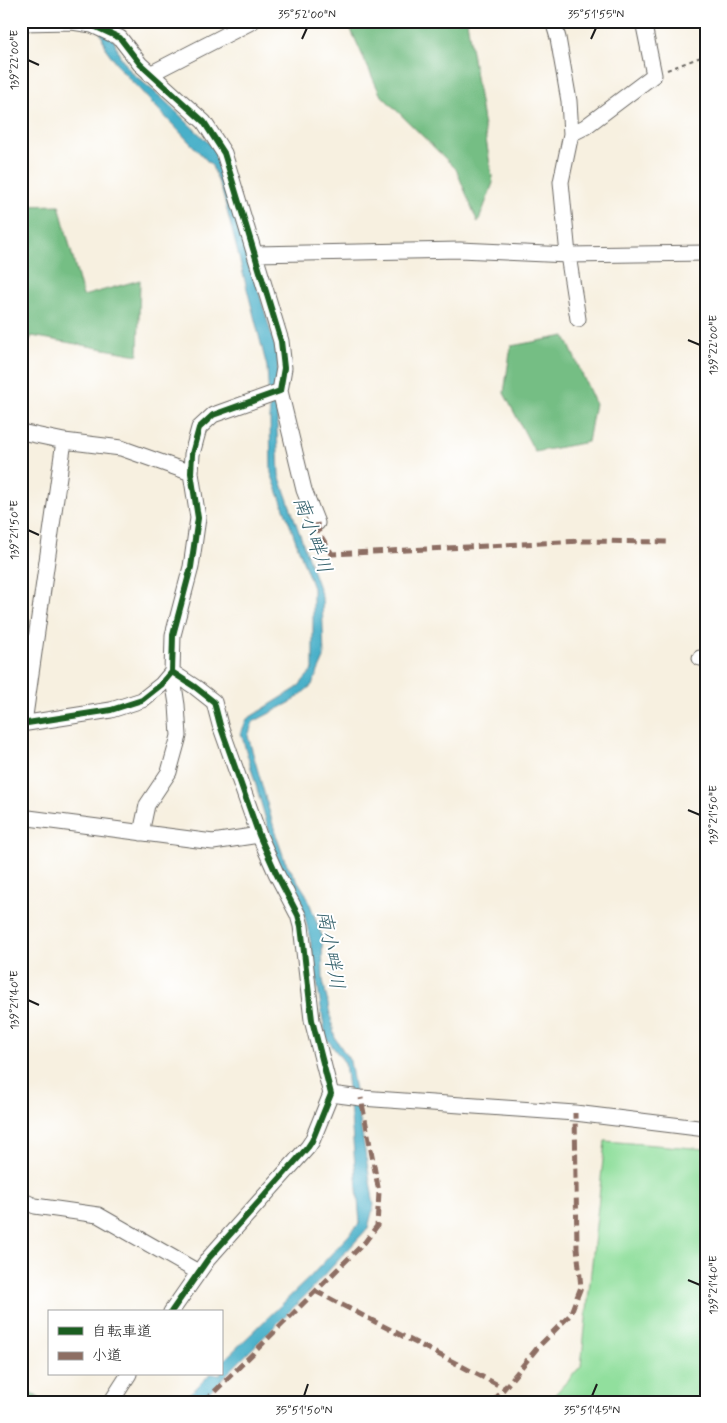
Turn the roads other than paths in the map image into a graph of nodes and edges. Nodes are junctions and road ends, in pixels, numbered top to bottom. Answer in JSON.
{"nodes":[{"id":1,"x":253,"y":21,"type":"edge"},
{"id":2,"x":553,"y":21,"type":"edge"},
{"id":3,"x":643,"y":21,"type":"edge"},
{"id":4,"x":21,"y":23,"type":"edge"},
{"id":5,"x":150,"y":74,"type":"junction"},
{"id":6,"x":572,"y":134,"type":"junction"},
{"id":7,"x":706,"y":252,"type":"edge"},
{"id":8,"x":255,"y":254,"type":"junction"},
{"id":9,"x":568,"y":255,"type":"junction"},
{"id":10,"x":578,"y":319,"type":"dead end"},
{"id":11,"x":280,"y":391,"type":"junction"},
{"id":12,"x":21,"y":432,"type":"edge"},
{"id":13,"x":64,"y":440,"type":"junction"},
{"id":14,"x":191,"y":472,"type":"junction"},
{"id":15,"x":317,"y":523,"type":"dead end"},
{"id":16,"x":172,"y":672,"type":"junction"},
{"id":17,"x":23,"y":724,"type":"edge"},
{"id":18,"x":21,"y":817,"type":"edge"},
{"id":19,"x":142,"y":833,"type":"junction"},
{"id":20,"x":259,"y":835,"type":"junction"},
{"id":21,"x":336,"y":1095,"type":"junction"},
{"id":22,"x":706,"y":1128,"type":"edge"},
{"id":23,"x":21,"y":1200,"type":"edge"},
{"id":24,"x":198,"y":1272,"type":"junction"},
{"id":25,"x":172,"y":1310,"type":"edge"},
{"id":26,"x":128,"y":1376,"type":"edge"},
{"id":27,"x":111,"y":1402,"type":"edge"}],
"edges":[{"from":1,"to":5,"type":"street"},
{"from":2,"to":6,"type":"street"},
{"from":3,"to":6,"type":"street"},
{"from":4,"to":5,"type":"street"},
{"from":5,"to":8,"type":"street"},
{"from":6,"to":9,"type":"street"},
{"from":7,"to":9,"type":"street"},
{"from":8,"to":9,"type":"street"},
{"from":8,"to":11,"type":"street"},
{"from":9,"to":10,"type":"street"},
{"from":11,"to":14,"type":"street"},
{"from":11,"to":15,"type":"street"},
{"from":12,"to":13,"type":"street"},
{"from":13,"to":14,"type":"street"},
{"from":13,"to":17,"type":"street"},
{"from":14,"to":16,"type":"street"},
{"from":16,"to":17,"type":"street"},
{"from":16,"to":19,"type":"street"},
{"from":16,"to":20,"type":"street"},
{"from":18,"to":19,"type":"street"},
{"from":19,"to":20,"type":"street"},
{"from":20,"to":21,"type":"street"},
{"from":21,"to":22,"type":"street"},
{"from":21,"to":24,"type":"street"},
{"from":23,"to":24,"type":"street"},
{"from":24,"to":25,"type":"street"},
{"from":26,"to":27,"type":"street"}]}
